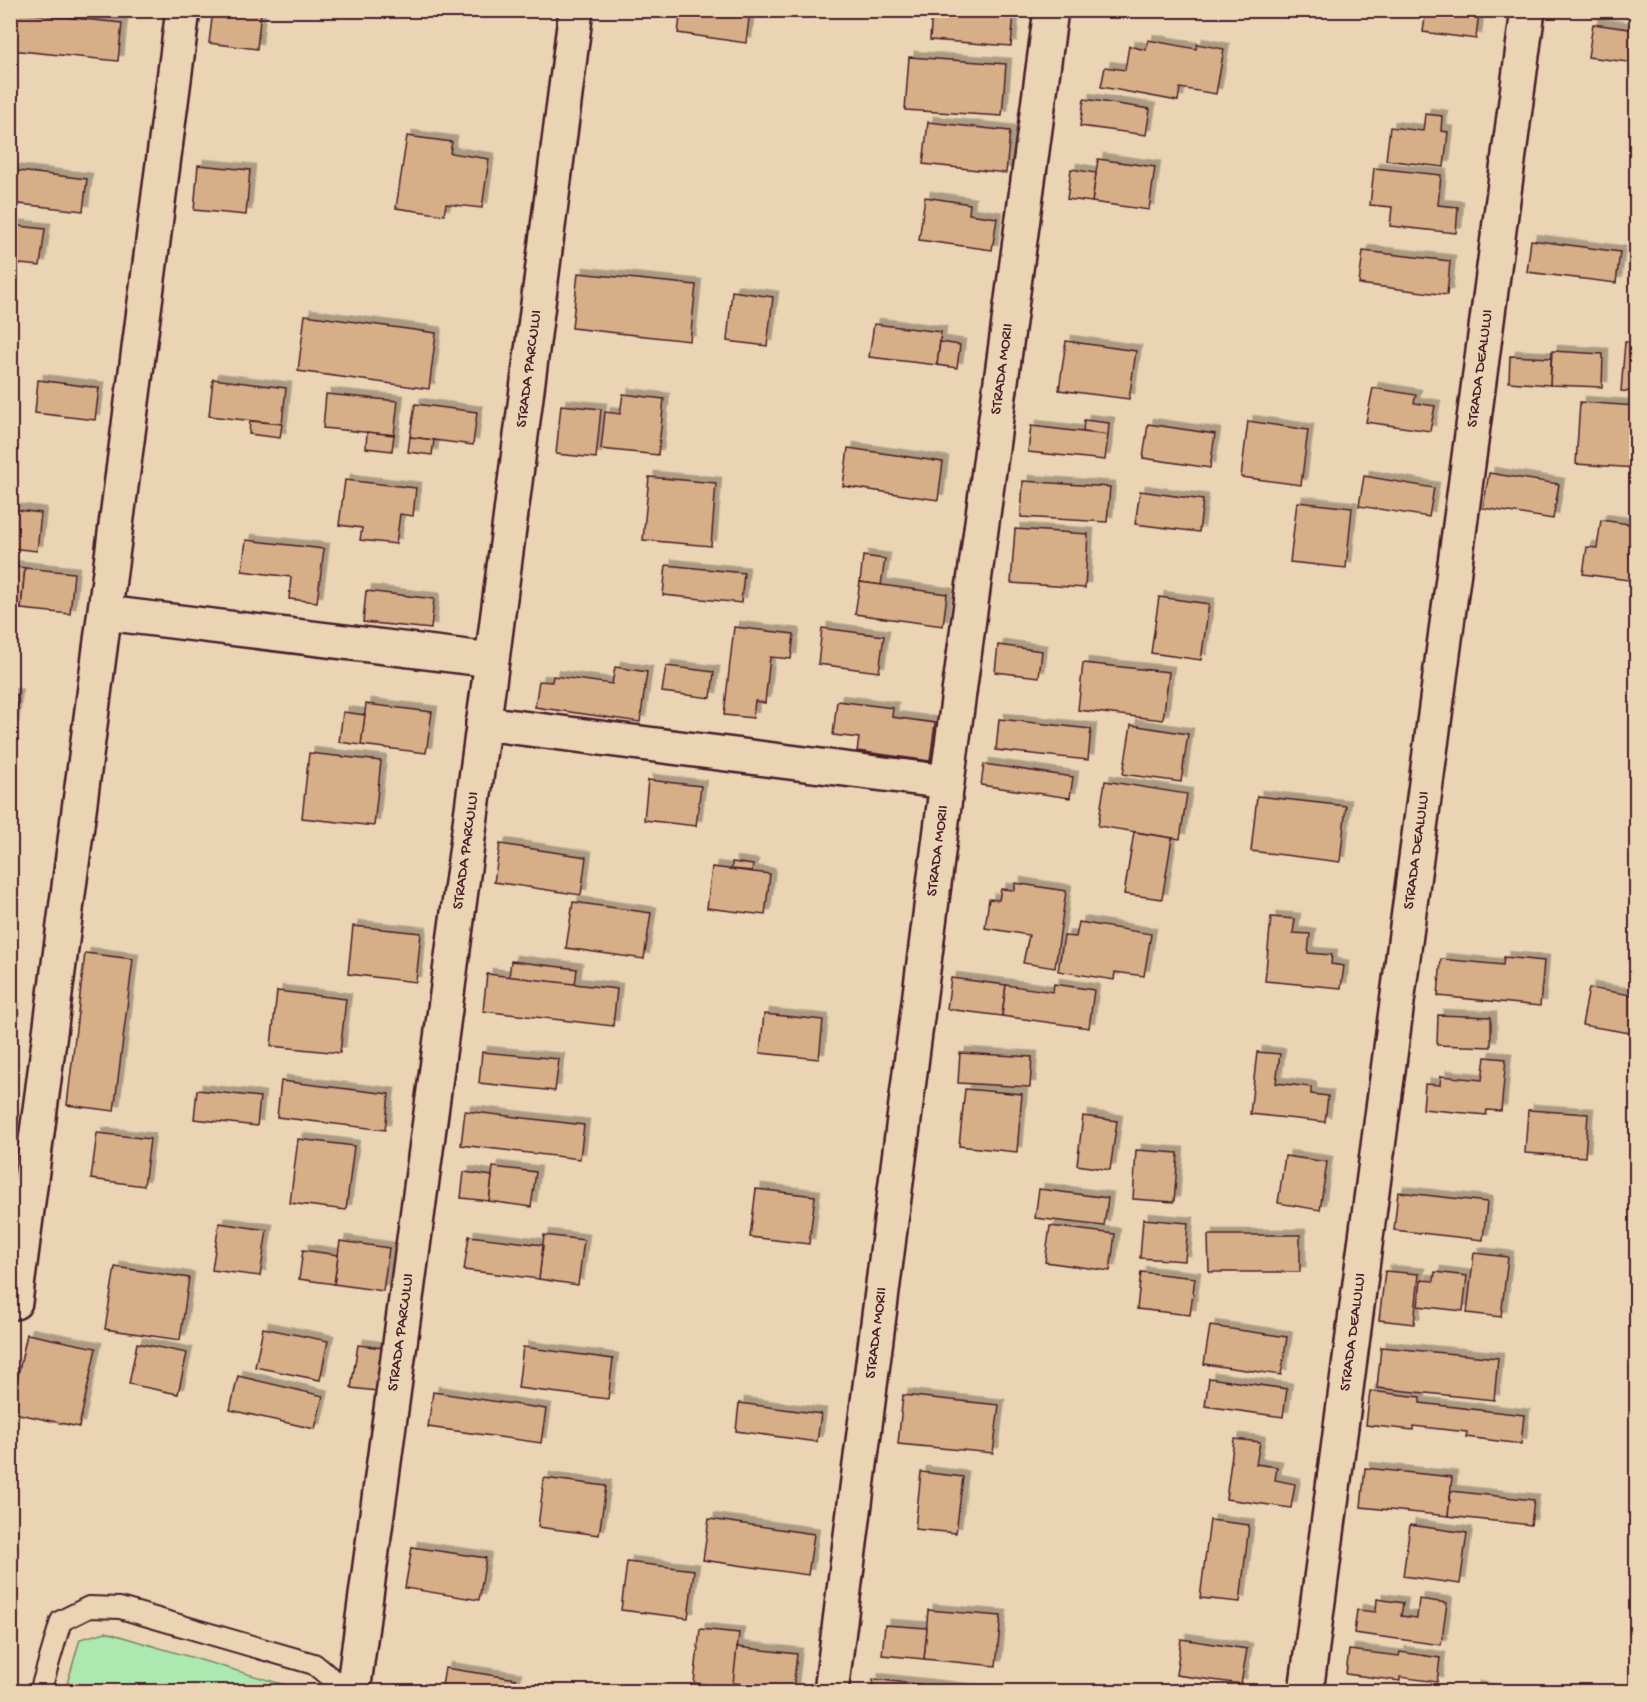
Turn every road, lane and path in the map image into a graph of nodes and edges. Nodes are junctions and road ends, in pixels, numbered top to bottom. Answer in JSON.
{"nodes":[{"id":1,"x":183,"y":10,"type":"edge"},
{"id":2,"x":576,"y":10,"type":"edge"},
{"id":3,"x":1051,"y":10,"type":"edge"},
{"id":4,"x":1528,"y":10,"type":"edge"},
{"id":5,"x":105,"y":613,"type":"junction"},
{"id":6,"x":492,"y":660,"type":"junction"},
{"id":7,"x":483,"y":723,"type":"junction"},
{"id":8,"x":947,"y":782,"type":"junction"},
{"id":9,"x":15,"y":1302,"type":"dead end"},
{"id":10,"x":40,"y":1692,"type":"edge"},
{"id":11,"x":348,"y":1692,"type":"edge"},
{"id":12,"x":353,"y":1692,"type":"edge"},
{"id":13,"x":831,"y":1692,"type":"edge"},
{"id":14,"x":1306,"y":1692,"type":"edge"}],
"edges":[{"from":1,"to":5,"type":"street"},
{"from":2,"to":6,"type":"street","name":"STRADA PARCULUI"},
{"from":3,"to":8,"type":"street","name":"STRADA MORII"},
{"from":4,"to":14,"type":"street","name":"STRADA DEALULUI"},
{"from":5,"to":6,"type":"street"},
{"from":5,"to":9,"type":"street"},
{"from":6,"to":7,"type":"street","name":"STRADA PARCULUI"},
{"from":7,"to":8,"type":"street"},
{"from":7,"to":12,"type":"street","name":"STRADA PARCULUI"},
{"from":8,"to":13,"type":"street","name":"STRADA MORII"},
{"from":10,"to":11,"type":"lane"}]}
